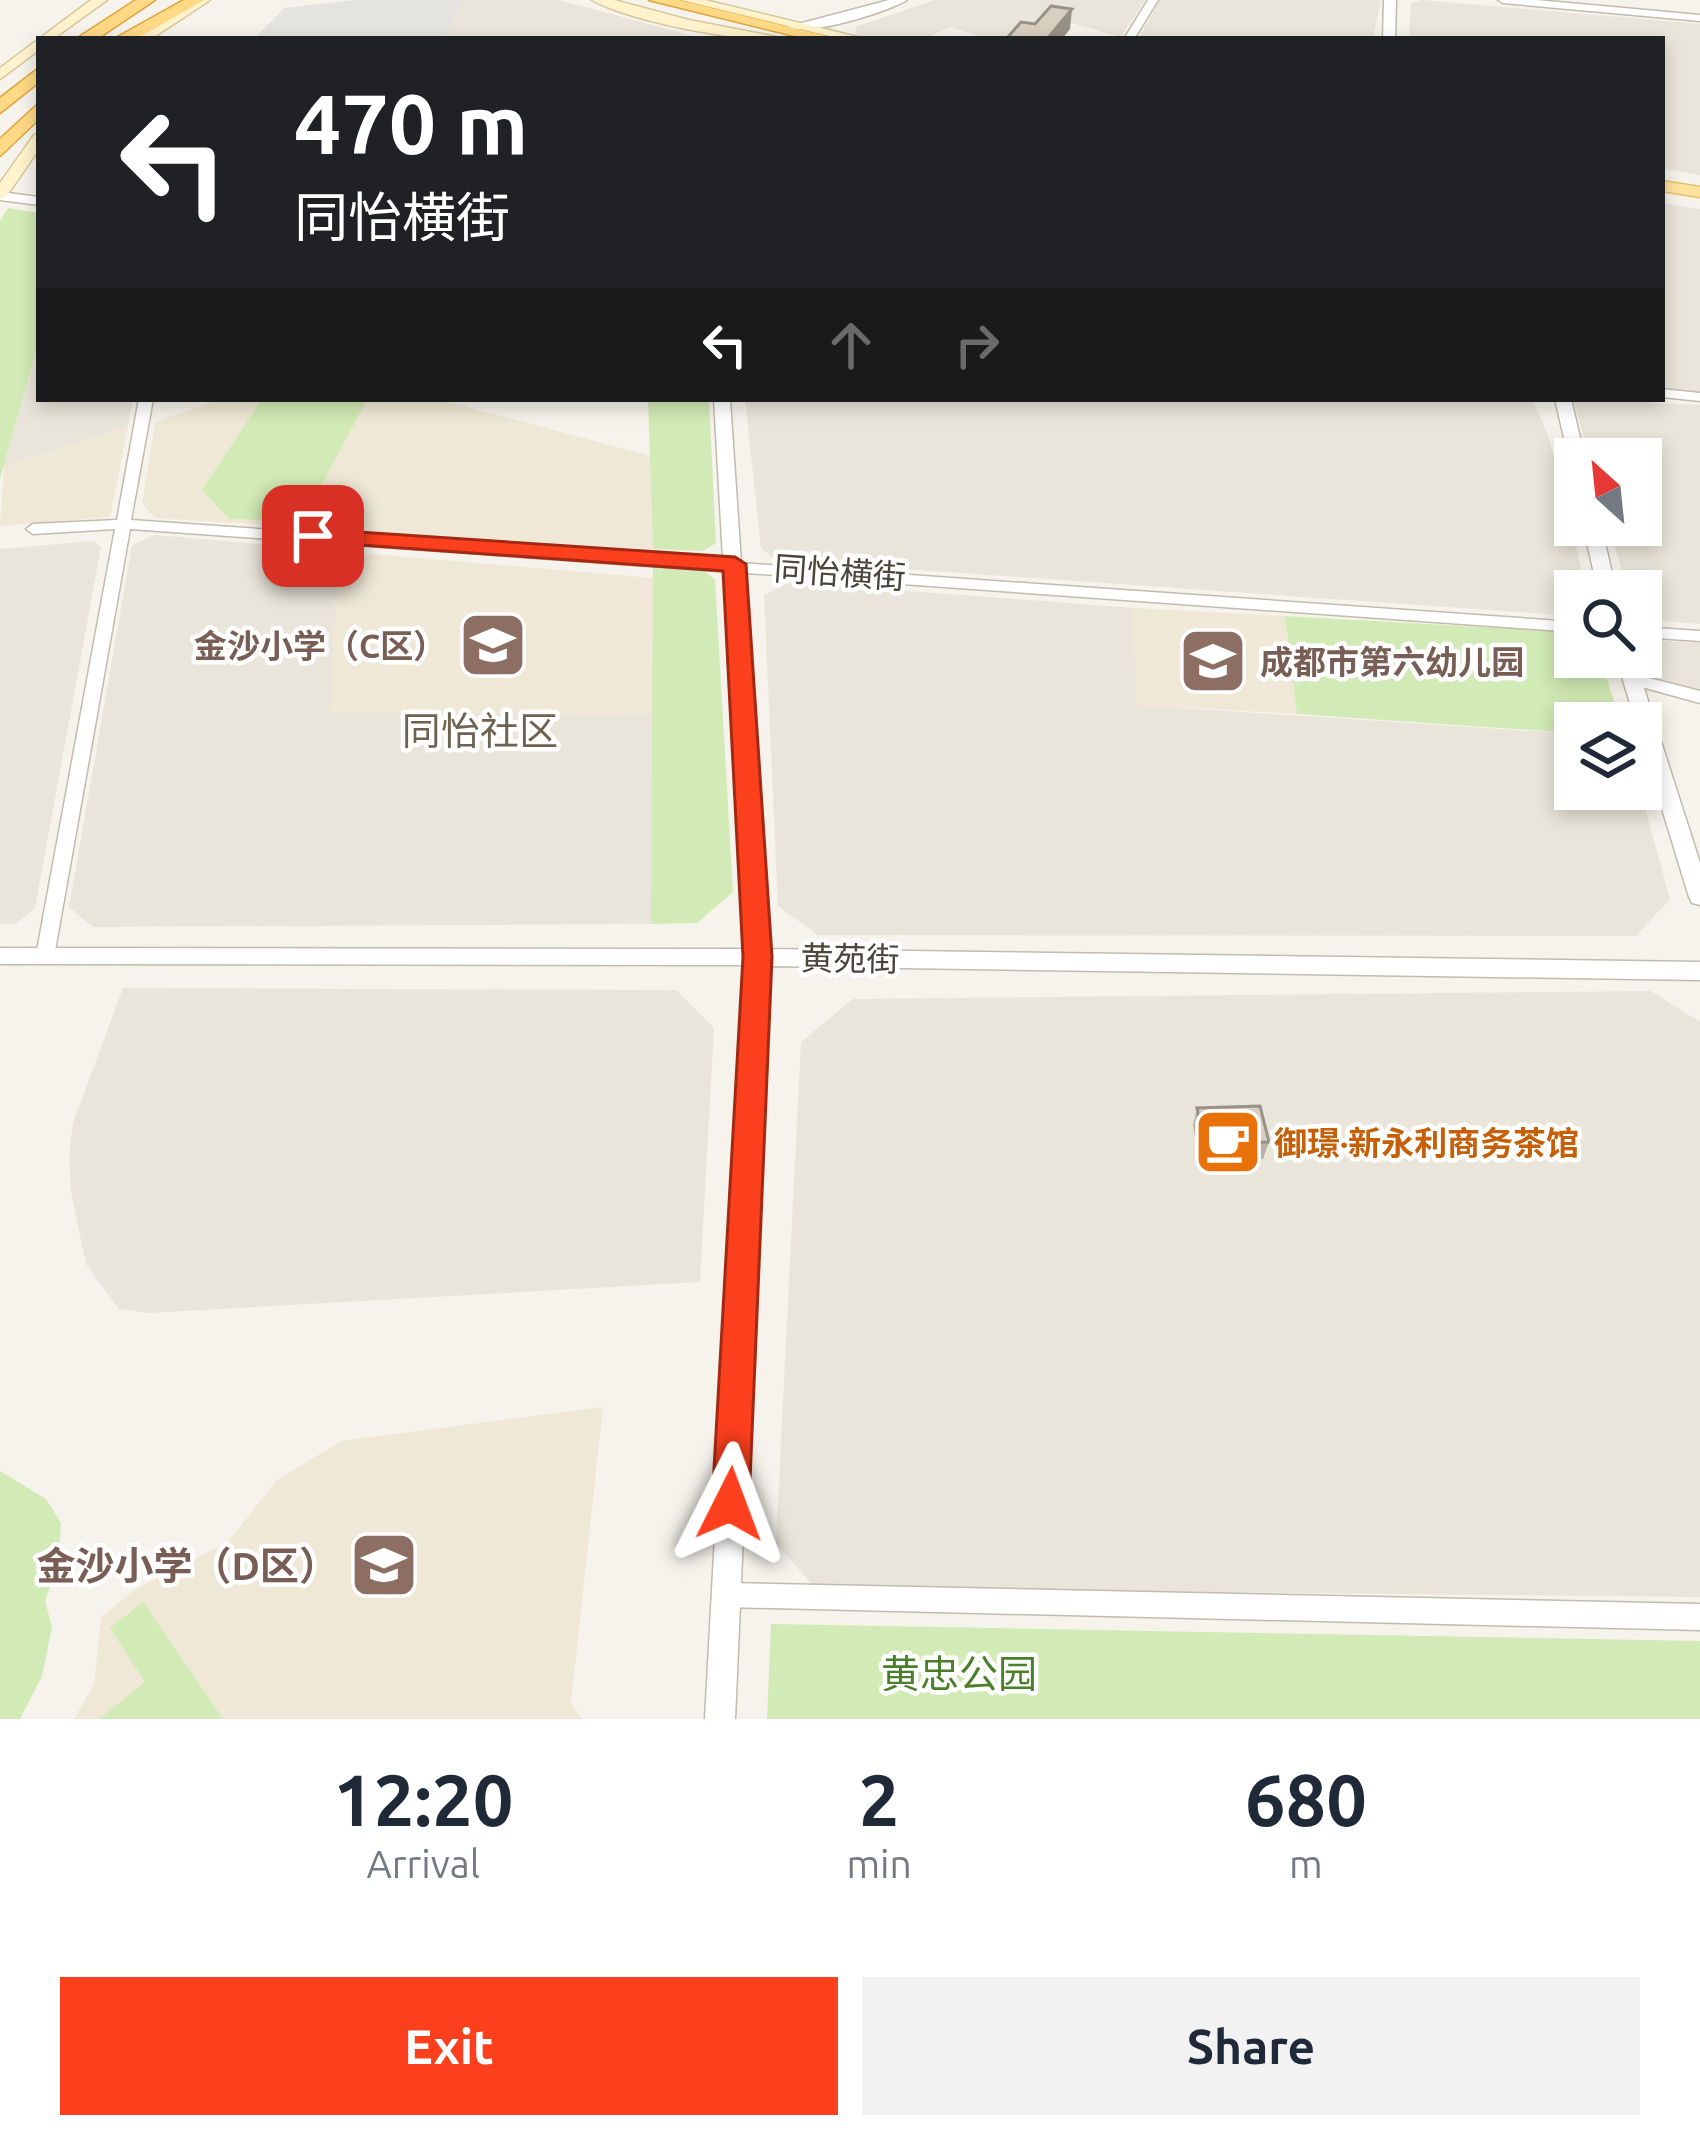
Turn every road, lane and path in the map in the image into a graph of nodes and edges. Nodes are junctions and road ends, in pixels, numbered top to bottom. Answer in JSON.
{"nodes":[{"id":1,"x":100,"y":0,"type":"edge"},
{"id":2,"x":121,"y":0,"type":"edge"},
{"id":3,"x":147,"y":0,"type":"edge"},
{"id":4,"x":178,"y":0,"type":"edge"},
{"id":5,"x":200,"y":0,"type":"edge"},
{"id":6,"x":599,"y":0,"type":"edge"},
{"id":7,"x":629,"y":0,"type":"edge"},
{"id":8,"x":657,"y":0,"type":"edge"},
{"id":9,"x":688,"y":0,"type":"edge"},
{"id":10,"x":901,"y":0,"type":"edge"},
{"id":11,"x":913,"y":0,"type":"edge"},
{"id":12,"x":1153,"y":0,"type":"edge"},
{"id":13,"x":1390,"y":0,"type":"edge"},
{"id":14,"x":1503,"y":0,"type":"edge"},
{"id":15,"x":1700,"y":18,"type":"edge"},
{"id":16,"x":794,"y":27,"type":"junction"},
{"id":17,"x":49,"y":36,"type":"edge"},
{"id":18,"x":67,"y":36,"type":"edge"},
{"id":19,"x":90,"y":36,"type":"edge"},
{"id":20,"x":124,"y":36,"type":"edge"},
{"id":21,"x":126,"y":36,"type":"edge"},
{"id":22,"x":146,"y":36,"type":"edge"},
{"id":23,"x":758,"y":36,"type":"edge"},
{"id":24,"x":765,"y":36,"type":"edge"},
{"id":25,"x":817,"y":36,"type":"edge"},
{"id":26,"x":841,"y":36,"type":"edge"},
{"id":27,"x":852,"y":36,"type":"edge"},
{"id":28,"x":1131,"y":36,"type":"edge"},
{"id":29,"x":1389,"y":36,"type":"edge"},
{"id":30,"x":22,"y":75,"type":"edge"},
{"id":31,"x":0,"y":89,"type":"edge"},
{"id":32,"x":0,"y":109,"type":"edge"},
{"id":33,"x":36,"y":111,"type":"edge"},
{"id":34,"x":36,"y":142,"type":"edge"},
{"id":35,"x":0,"y":150,"type":"edge"},
{"id":36,"x":1665,"y":176,"type":"edge"},
{"id":37,"x":1700,"y":182,"type":"edge"},
{"id":38,"x":1665,"y":186,"type":"edge"},
{"id":39,"x":1700,"y":192,"type":"edge"},
{"id":40,"x":0,"y":195,"type":"edge"},
{"id":41,"x":36,"y":201,"type":"edge"},
{"id":42,"x":1665,"y":393,"type":"edge"},
{"id":43,"x":1700,"y":397,"type":"edge"},
{"id":44,"x":146,"y":402,"type":"edge"},
{"id":45,"x":722,"y":402,"type":"edge"},
{"id":46,"x":1564,"y":402,"type":"edge"},
{"id":47,"x":1571,"y":438,"type":"edge"},
{"id":48,"x":126,"y":524,"type":"junction"},
{"id":49,"x":33,"y":530,"type":"dead end"},
{"id":50,"x":735,"y":564,"type":"junction"},
{"id":51,"x":1554,"y":625,"type":"edge"},
{"id":52,"x":1662,"y":633,"type":"edge"},
{"id":53,"x":1700,"y":636,"type":"edge"},
{"id":54,"x":1633,"y":679,"type":"joint"},
{"id":55,"x":1700,"y":697,"type":"edge"},
{"id":56,"x":1700,"y":897,"type":"edge"},
{"id":57,"x":0,"y":956,"type":"edge"},
{"id":58,"x":45,"y":956,"type":"junction"},
{"id":59,"x":757,"y":957,"type":"junction"},
{"id":60,"x":1700,"y":971,"type":"edge"},
{"id":61,"x":726,"y":1595,"type":"junction"},
{"id":62,"x":1700,"y":1617,"type":"edge"},
{"id":63,"x":720,"y":1719,"type":"edge"}],
"edges":[{"from":1,"to":17,"type":"main road"},
{"from":2,"to":18,"type":"highway"},
{"from":3,"to":19,"type":"highway"},
{"from":4,"to":20,"type":"highway"},
{"from":5,"to":21,"type":"highway"},
{"from":5,"to":22,"type":"main road"},
{"from":6,"to":23,"type":"main road"},
{"from":7,"to":24,"type":"highway"},
{"from":8,"to":25,"type":"highway"},
{"from":9,"to":16,"type":"main road"},
{"from":10,"to":16,"type":"street"},
{"from":11,"to":27,"type":"street"},
{"from":12,"to":28,"type":"street"},
{"from":13,"to":29,"type":"street"},
{"from":14,"to":15,"type":"street"},
{"from":16,"to":26,"type":"main road"},
{"from":30,"to":31,"type":"highway"},
{"from":30,"to":32,"type":"highway"},
{"from":33,"to":35,"type":"highway"},
{"from":34,"to":40,"type":"main road"},
{"from":36,"to":37,"type":"main road"},
{"from":38,"to":39,"type":"main road"},
{"from":40,"to":41,"type":"street"},
{"from":42,"to":43,"type":"street"},
{"from":44,"to":48,"type":"street"},
{"from":45,"to":50,"type":"street"},
{"from":46,"to":47,"type":"street"},
{"from":48,"to":49,"type":"street","name":"同怡横街"},
{"from":48,"to":50,"type":"street","name":"同怡横街"},
{"from":48,"to":58,"type":"street"},
{"from":50,"to":51,"type":"street","name":"同怡横街"},
{"from":50,"to":59,"type":"street"},
{"from":52,"to":53,"type":"street"},
{"from":54,"to":55,"type":"street"},
{"from":54,"to":56,"type":"street"},
{"from":57,"to":58,"type":"street","name":"黄苑街"},
{"from":58,"to":59,"type":"street","name":"黄苑街"},
{"from":59,"to":60,"type":"street","name":"黄苑街"},
{"from":59,"to":61,"type":"street"},
{"from":61,"to":62,"type":"street"},
{"from":61,"to":63,"type":"street"}]}
